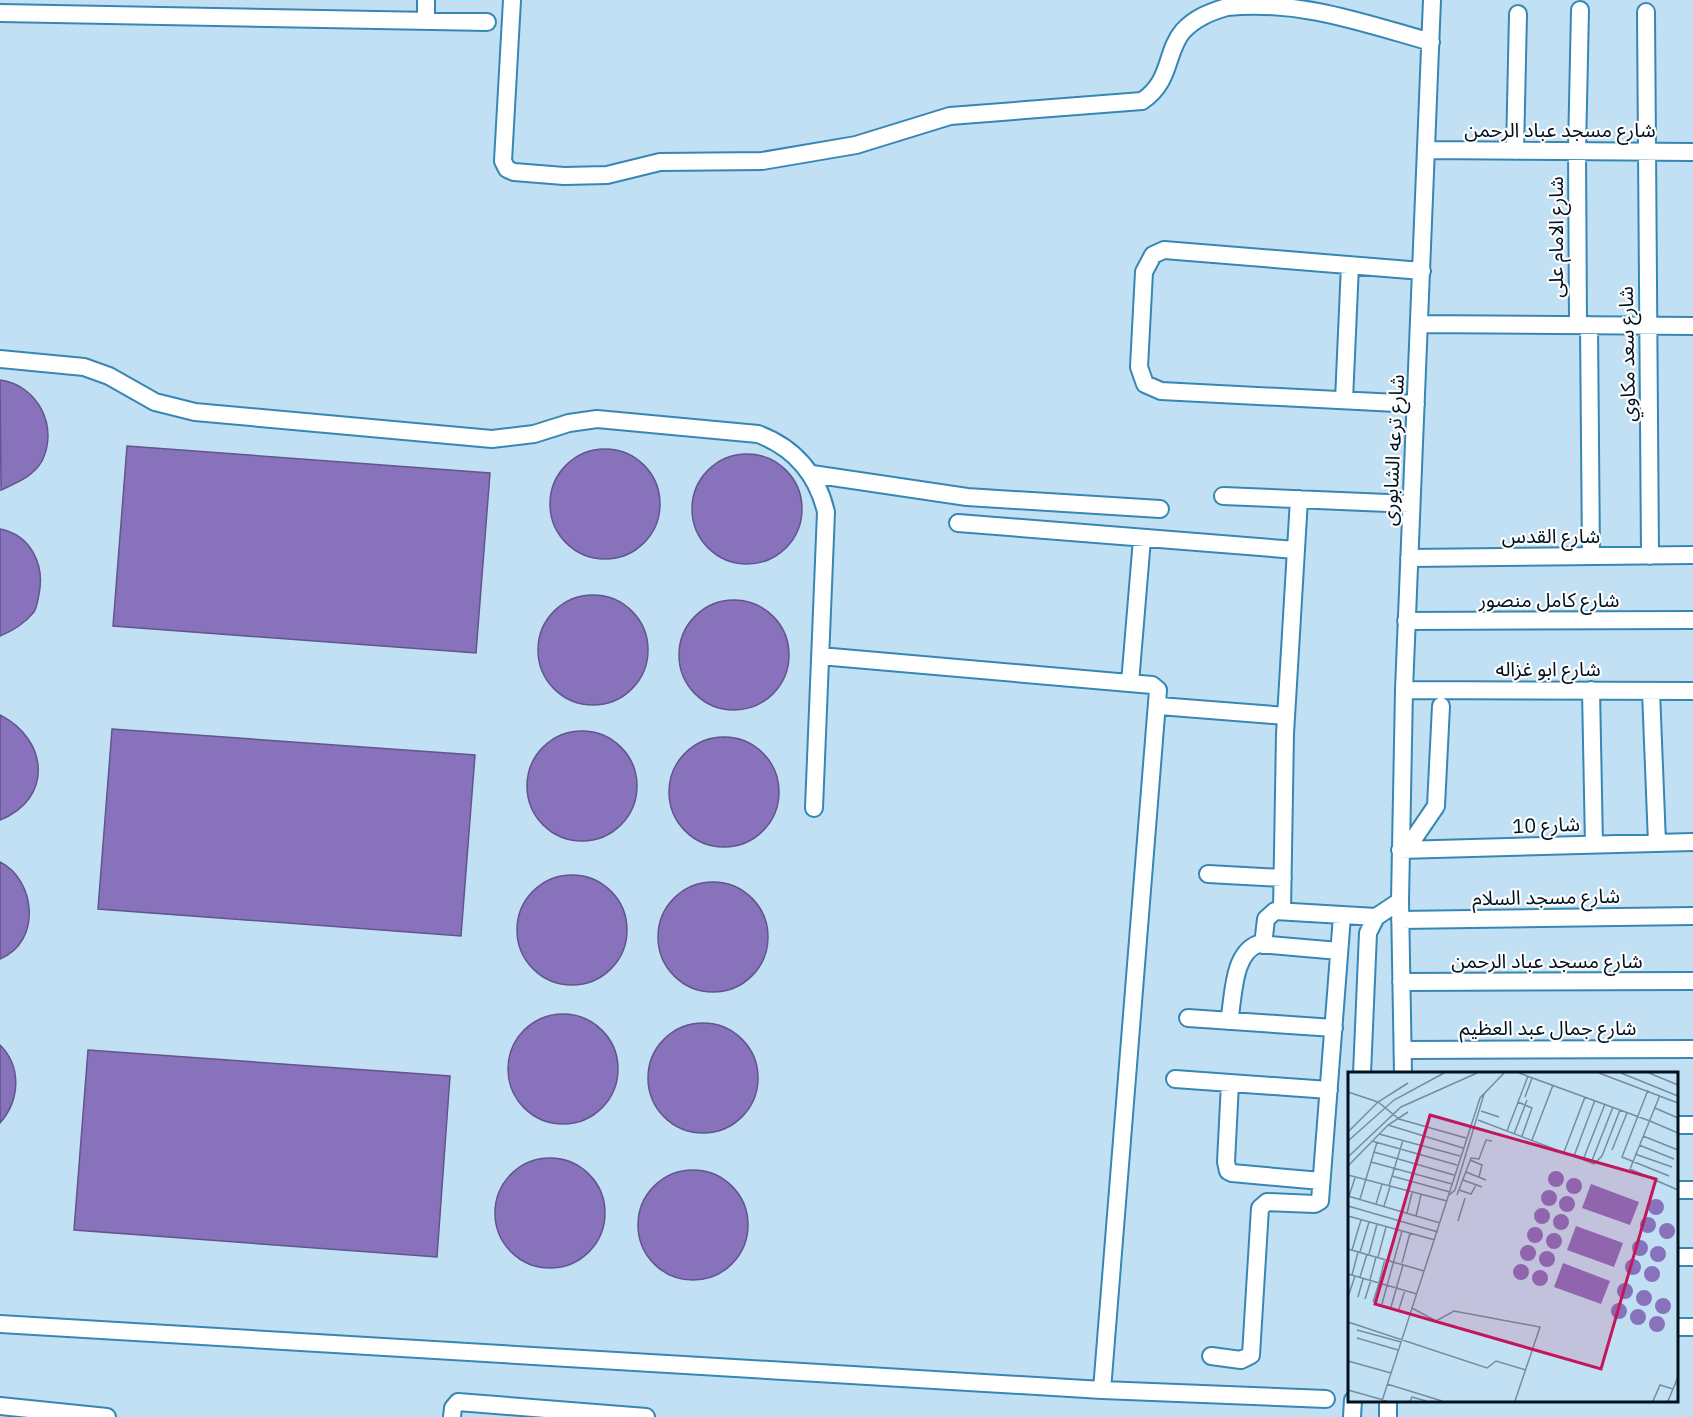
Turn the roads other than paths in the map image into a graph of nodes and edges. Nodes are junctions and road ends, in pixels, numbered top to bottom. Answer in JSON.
{"nodes":[{"id":1,"x":426,"y":0,"type":"edge"},
{"id":2,"x":512,"y":0,"type":"edge"},
{"id":3,"x":1432,"y":0,"type":"edge"},
{"id":4,"x":1580,"y":10,"type":"dead end"},
{"id":5,"x":1646,"y":12,"type":"dead end"},
{"id":6,"x":0,"y":13,"type":"edge"},
{"id":7,"x":1518,"y":14,"type":"dead end"},
{"id":8,"x":426,"y":21,"type":"junction"},
{"id":9,"x":487,"y":22,"type":"dead end"},
{"id":10,"x":1431,"y":42,"type":"junction"},
{"id":11,"x":1427,"y":150,"type":"junction"},
{"id":12,"x":1577,"y":150,"type":"junction"},
{"id":13,"x":1515,"y":151,"type":"junction"},
{"id":14,"x":1647,"y":152,"type":"junction"},
{"id":15,"x":1693,"y":152,"type":"edge"},
{"id":16,"x":1350,"y":265,"type":"junction"},
{"id":17,"x":1422,"y":272,"type":"junction"},
{"id":18,"x":1420,"y":324,"type":"junction"},
{"id":19,"x":1583,"y":325,"type":"junction"},
{"id":20,"x":1648,"y":325,"type":"junction"},
{"id":21,"x":1693,"y":326,"type":"edge"},
{"id":22,"x":0,"y":359,"type":"edge"},
{"id":23,"x":1344,"y":400,"type":"junction"},
{"id":24,"x":1416,"y":404,"type":"junction"},
{"id":25,"x":812,"y":474,"type":"junction"},
{"id":26,"x":1223,"y":496,"type":"dead end"},
{"id":27,"x":1299,"y":499,"type":"junction"},
{"id":28,"x":1411,"y":504,"type":"junction"},
{"id":29,"x":1160,"y":509,"type":"dead end"},
{"id":30,"x":958,"y":523,"type":"dead end"},
{"id":31,"x":1142,"y":539,"type":"junction"},
{"id":32,"x":1296,"y":550,"type":"junction"},
{"id":33,"x":1693,"y":555,"type":"edge"},
{"id":34,"x":1591,"y":556,"type":"junction"},
{"id":35,"x":1650,"y":556,"type":"junction"},
{"id":36,"x":1409,"y":558,"type":"junction"},
{"id":37,"x":1693,"y":620,"type":"edge"},
{"id":38,"x":1406,"y":621,"type":"junction"},
{"id":39,"x":820,"y":656,"type":"junction"},
{"id":40,"x":1130,"y":683,"type":"junction"},
{"id":41,"x":1404,"y":690,"type":"junction"},
{"id":42,"x":1591,"y":690,"type":"junction"},
{"id":43,"x":1651,"y":691,"type":"junction"},
{"id":44,"x":1693,"y":691,"type":"edge"},
{"id":45,"x":1159,"y":706,"type":"junction"},
{"id":46,"x":1441,"y":706,"type":"dead end"},
{"id":47,"x":1286,"y":716,"type":"junction"},
{"id":48,"x":814,"y":808,"type":"dead end"},
{"id":49,"x":1693,"y":842,"type":"edge"},
{"id":50,"x":1657,"y":843,"type":"junction"},
{"id":51,"x":1594,"y":845,"type":"junction"},
{"id":52,"x":1403,"y":850,"type":"junction"},
{"id":53,"x":1208,"y":874,"type":"dead end"},
{"id":54,"x":1282,"y":878,"type":"junction"},
{"id":55,"x":1400,"y":901,"type":"junction"},
{"id":56,"x":1282,"y":911,"type":"junction"},
{"id":57,"x":1342,"y":916,"type":"junction"},
{"id":58,"x":1693,"y":916,"type":"edge"},
{"id":59,"x":1376,"y":917,"type":"junction"},
{"id":60,"x":1400,"y":920,"type":"junction"},
{"id":61,"x":1263,"y":945,"type":"junction"},
{"id":62,"x":1339,"y":951,"type":"junction"},
{"id":63,"x":1693,"y":981,"type":"edge"},
{"id":64,"x":1401,"y":982,"type":"junction"},
{"id":65,"x":1188,"y":1018,"type":"dead end"},
{"id":66,"x":1230,"y":1021,"type":"junction"},
{"id":67,"x":1334,"y":1028,"type":"junction"},
{"id":68,"x":1693,"y":1048,"type":"edge"},
{"id":69,"x":1403,"y":1050,"type":"junction"},
{"id":70,"x":1362,"y":1072,"type":"edge"},
{"id":71,"x":1403,"y":1072,"type":"edge"},
{"id":72,"x":1174,"y":1079,"type":"dead end"},
{"id":73,"x":1230,"y":1083,"type":"junction"},
{"id":74,"x":1329,"y":1090,"type":"junction"},
{"id":75,"x":1322,"y":1181,"type":"junction"},
{"id":76,"x":0,"y":1324,"type":"edge"},
{"id":77,"x":1211,"y":1356,"type":"dead end"},
{"id":78,"x":1102,"y":1390,"type":"junction"},
{"id":79,"x":1326,"y":1399,"type":"dead end"},
{"id":80,"x":1353,"y":1402,"type":"edge"},
{"id":81,"x":0,"y":1406,"type":"edge"},
{"id":82,"x":453,"y":1411,"type":"edge"},
{"id":83,"x":483,"y":1411,"type":"edge"},
{"id":84,"x":539,"y":1413,"type":"edge"},
{"id":85,"x":613,"y":1415,"type":"edge"},
{"id":86,"x":107,"y":1417,"type":"edge"},
{"id":87,"x":646,"y":1417,"type":"edge"},
{"id":88,"x":1352,"y":1417,"type":"edge"}],
"edges":[{"from":1,"to":8,"type":"street"},
{"from":2,"to":10,"type":"street"},
{"from":3,"to":10,"type":"street","name":"شارع ترعه الشابورى"},
{"from":4,"to":12,"type":"street","name":"شارع الامام على"},
{"from":5,"to":14,"type":"street","name":"شارع سعد مكاوي"},
{"from":6,"to":8,"type":"street"},
{"from":7,"to":13,"type":"street"},
{"from":8,"to":9,"type":"street"},
{"from":10,"to":11,"type":"street","name":"شارع ترعه الشابورى"},
{"from":11,"to":13,"type":"street","name":"شارع مسجد عباد الرحمن"},
{"from":11,"to":17,"type":"street","name":"شارع ترعه الشابورى"},
{"from":12,"to":13,"type":"street","name":"شارع مسجد عباد الرحمن"},
{"from":12,"to":14,"type":"street","name":"شارع مسجد عباد الرحمن"},
{"from":12,"to":19,"type":"street","name":"شارع الامام على"},
{"from":14,"to":15,"type":"street","name":"شارع مسجد عباد الرحمن"},
{"from":14,"to":20,"type":"street","name":"شارع سعد مكاوي"},
{"from":16,"to":17,"type":"street"},
{"from":16,"to":23,"type":"street"},
{"from":16,"to":23,"type":"street"},
{"from":17,"to":18,"type":"street","name":"شارع ترعه الشابورى"},
{"from":18,"to":19,"type":"street"},
{"from":18,"to":24,"type":"street","name":"شارع ترعه الشابورى"},
{"from":19,"to":20,"type":"street"},
{"from":19,"to":34,"type":"street","name":"شارع الامام على"},
{"from":20,"to":21,"type":"street"},
{"from":20,"to":35,"type":"street","name":"شارع سعد مكاوي"},
{"from":22,"to":25,"type":"street"},
{"from":23,"to":24,"type":"street"},
{"from":24,"to":28,"type":"street","name":"شارع ترعه الشابورى"},
{"from":25,"to":29,"type":"street"},
{"from":25,"to":39,"type":"street"},
{"from":26,"to":27,"type":"street"},
{"from":27,"to":28,"type":"street"},
{"from":27,"to":32,"type":"street"},
{"from":28,"to":36,"type":"street","name":"شارع ترعه الشابورى"},
{"from":30,"to":31,"type":"street"},
{"from":31,"to":32,"type":"street"},
{"from":31,"to":40,"type":"street"},
{"from":32,"to":47,"type":"street"},
{"from":33,"to":35,"type":"street","name":"شارع القدس"},
{"from":34,"to":35,"type":"street","name":"شارع القدس"},
{"from":34,"to":36,"type":"street","name":"شارع القدس"},
{"from":36,"to":38,"type":"street","name":"شارع ترعه الشابورى"},
{"from":37,"to":38,"type":"street","name":"شارع كامل منصور"},
{"from":38,"to":41,"type":"street","name":"شارع ترعه الشابورى"},
{"from":39,"to":40,"type":"street"},
{"from":39,"to":48,"type":"street"},
{"from":40,"to":45,"type":"street"},
{"from":41,"to":42,"type":"street","name":"شارع ابو غزاله"},
{"from":41,"to":52,"type":"street","name":"شارع ترعه الشابورى"},
{"from":42,"to":43,"type":"street","name":"شارع ابو غزاله"},
{"from":42,"to":51,"type":"street"},
{"from":43,"to":44,"type":"street","name":"شارع ابو غزاله"},
{"from":43,"to":50,"type":"street"},
{"from":45,"to":47,"type":"street"},
{"from":45,"to":78,"type":"street"},
{"from":46,"to":52,"type":"street"},
{"from":47,"to":54,"type":"street"},
{"from":49,"to":50,"type":"street","name":"شارع 10"},
{"from":50,"to":51,"type":"street","name":"شارع 10"},
{"from":51,"to":52,"type":"street","name":"شارع 10"},
{"from":52,"to":55,"type":"street","name":"شارع ترعه الشابورى"},
{"from":53,"to":54,"type":"street"},
{"from":54,"to":56,"type":"street"},
{"from":55,"to":59,"type":"street"},
{"from":55,"to":60,"type":"street","name":"شارع ترعه الشابورى"},
{"from":56,"to":57,"type":"street"},
{"from":56,"to":61,"type":"street"},
{"from":57,"to":59,"type":"street"},
{"from":57,"to":62,"type":"street"},
{"from":58,"to":60,"type":"street","name":"شارع مسجد السلام"},
{"from":59,"to":70,"type":"street"},
{"from":60,"to":64,"type":"street","name":"شارع ترعه الشابورى"},
{"from":61,"to":62,"type":"street"},
{"from":61,"to":66,"type":"street"},
{"from":62,"to":67,"type":"street"},
{"from":63,"to":64,"type":"street","name":"شارع مسجد عباد الرحمن"},
{"from":64,"to":69,"type":"street","name":"شارع ترعه الشابورى"},
{"from":65,"to":66,"type":"street"},
{"from":66,"to":67,"type":"street"},
{"from":67,"to":74,"type":"street"},
{"from":68,"to":69,"type":"street","name":"شارع جمال عبد العظيم"},
{"from":69,"to":71,"type":"street","name":"شارع ترعه الشابورى"},
{"from":72,"to":73,"type":"street"},
{"from":73,"to":74,"type":"street"},
{"from":73,"to":75,"type":"street"},
{"from":74,"to":75,"type":"street"},
{"from":75,"to":77,"type":"street"},
{"from":76,"to":78,"type":"street"},
{"from":78,"to":79,"type":"street"},
{"from":80,"to":88,"type":"street"},
{"from":81,"to":86,"type":"street"},
{"from":82,"to":83,"type":"street"},
{"from":83,"to":84,"type":"street"},
{"from":84,"to":85,"type":"street"},
{"from":85,"to":87,"type":"street"}]}
